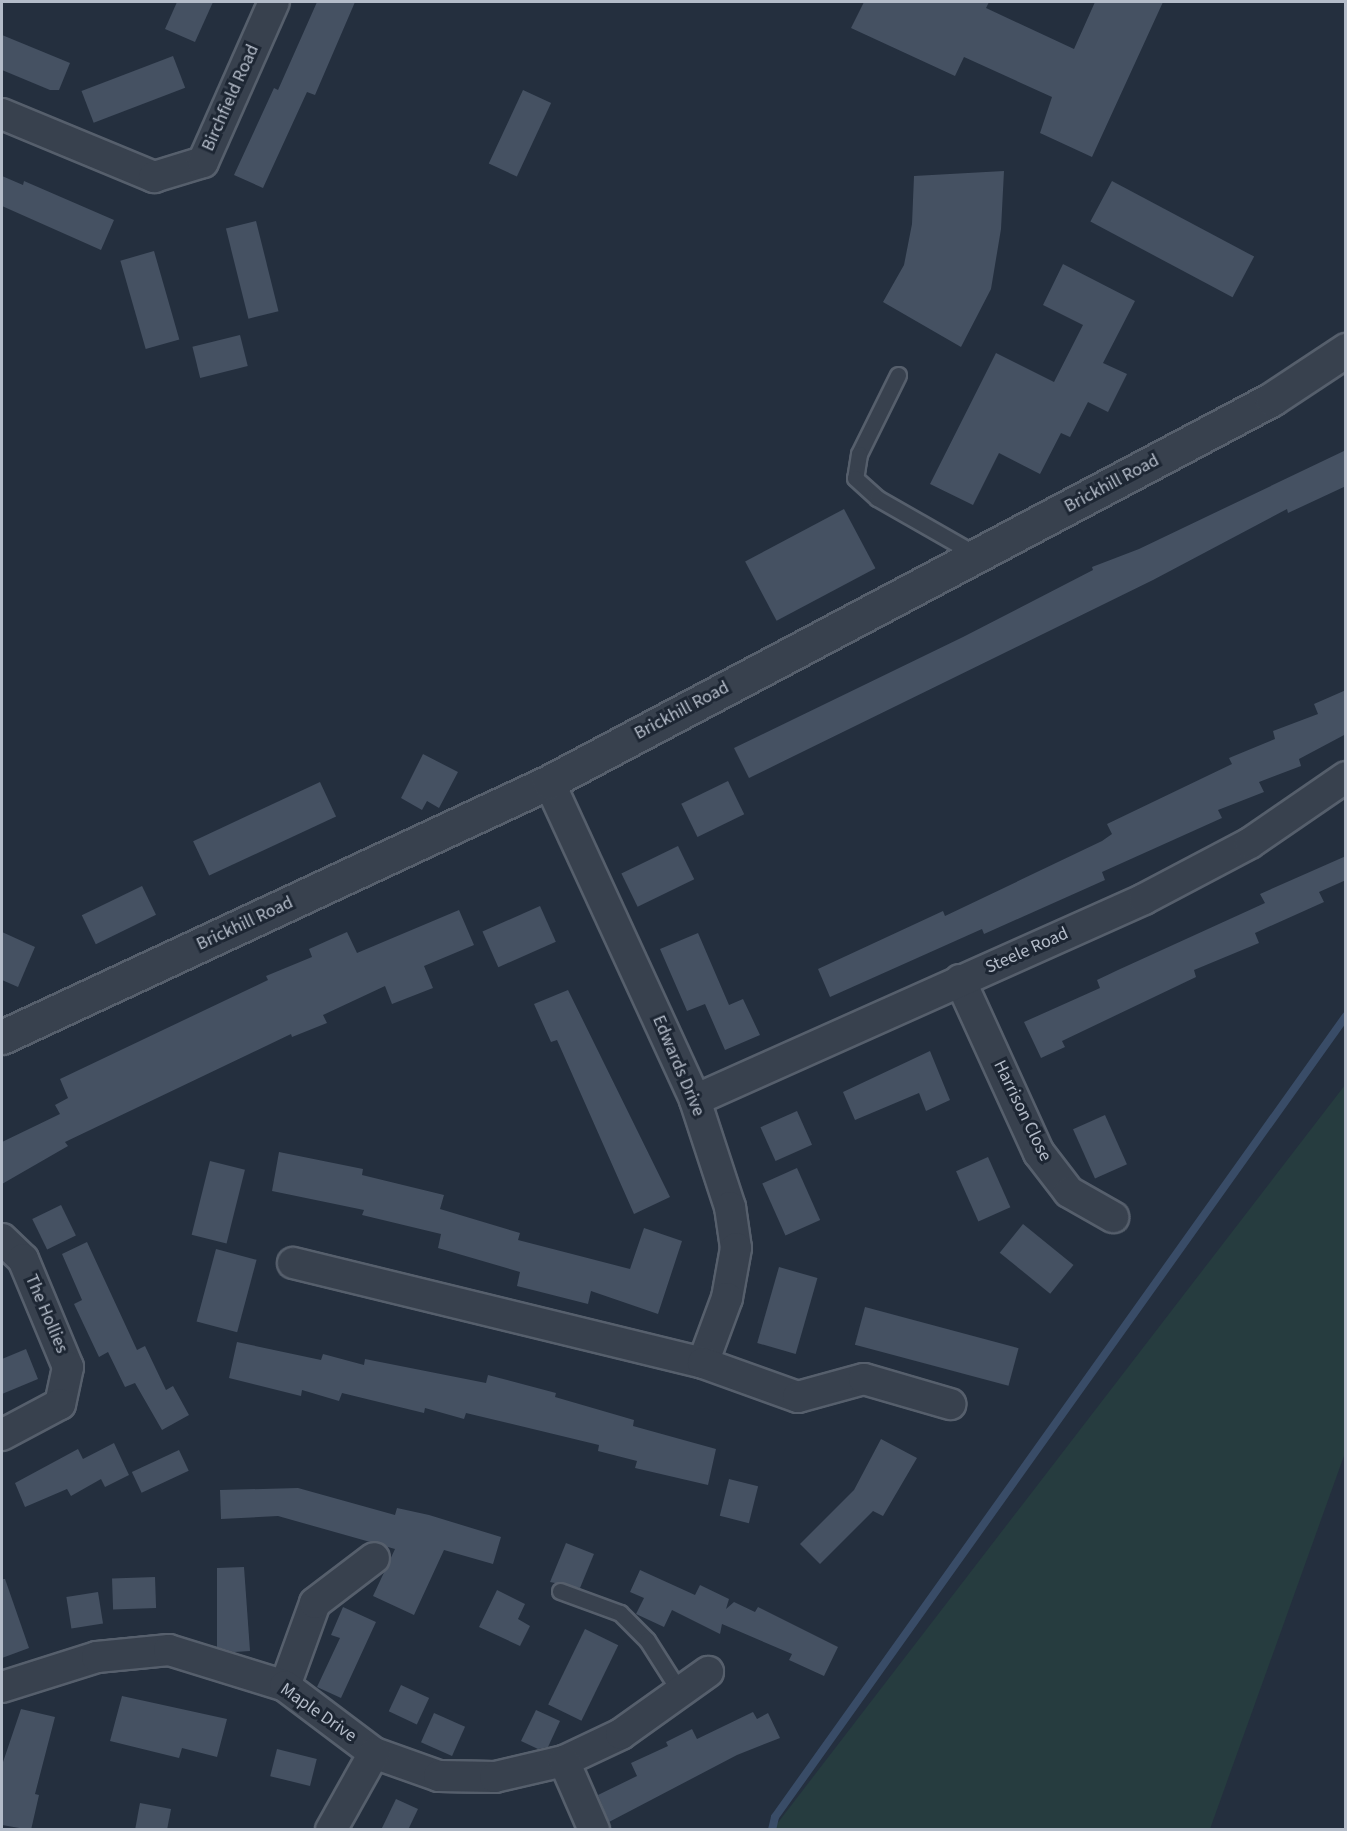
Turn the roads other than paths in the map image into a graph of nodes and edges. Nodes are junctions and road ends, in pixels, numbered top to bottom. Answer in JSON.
{"nodes":[{"id":1,"x":274,"y":2,"type":"edge"},
{"id":2,"x":2,"y":114,"type":"edge"},
{"id":3,"x":1346,"y":350,"type":"edge"},
{"id":4,"x":898,"y":375,"type":"dead end"},
{"id":5,"x":977,"y":555,"type":"junction"},
{"id":6,"x":1346,"y":777,"type":"edge"},
{"id":7,"x":549,"y":782,"type":"junction"},
{"id":8,"x":960,"y":980,"type":"junction"},
{"id":9,"x":2,"y":1037,"type":"edge"},
{"id":10,"x":695,"y":1100,"type":"junction"},
{"id":11,"x":1113,"y":1216,"type":"dead end"},
{"id":12,"x":2,"y":1239,"type":"edge"},
{"id":13,"x":292,"y":1263,"type":"dead end"},
{"id":14,"x":703,"y":1363,"type":"junction"},
{"id":15,"x":950,"y":1404,"type":"dead end"},
{"id":16,"x":2,"y":1435,"type":"edge"},
{"id":17,"x":375,"y":1558,"type":"dead end"},
{"id":18,"x":560,"y":1591,"type":"dead end"},
{"id":19,"x":708,"y":1672,"type":"dead end"},
{"id":20,"x":285,"y":1686,"type":"junction"},
{"id":21,"x":2,"y":1688,"type":"edge"},
{"id":22,"x":680,"y":1692,"type":"junction"},
{"id":23,"x":374,"y":1752,"type":"junction"},
{"id":24,"x":564,"y":1761,"type":"junction"},
{"id":25,"x":331,"y":1830,"type":"edge"},
{"id":26,"x":594,"y":1830,"type":"edge"}],
"edges":[{"from":1,"to":2,"type":"street","name":"Birchfield Road"},
{"from":3,"to":5,"type":"street","name":"Brickhill Road"},
{"from":4,"to":5,"type":"lane"},
{"from":5,"to":7,"type":"street","name":"Brickhill Road"},
{"from":6,"to":8,"type":"street","name":"Steele Road"},
{"from":7,"to":9,"type":"street","name":"Brickhill Road"},
{"from":7,"to":10,"type":"street","name":"Edwards Drive"},
{"from":8,"to":10,"type":"street","name":"Steele Road"},
{"from":8,"to":11,"type":"street","name":"Harrison Close"},
{"from":10,"to":14,"type":"street","name":"Edwards Drive"},
{"from":12,"to":16,"type":"street","name":"The Hollies"},
{"from":13,"to":14,"type":"street"},
{"from":14,"to":15,"type":"street"},
{"from":17,"to":20,"type":"street"},
{"from":18,"to":22,"type":"lane"},
{"from":19,"to":22,"type":"street","name":"Maple Drive"},
{"from":20,"to":21,"type":"street","name":"Maple Drive"},
{"from":20,"to":23,"type":"street","name":"Maple Drive"},
{"from":22,"to":24,"type":"street","name":"Maple Drive"},
{"from":23,"to":24,"type":"street","name":"Maple Drive"},
{"from":23,"to":25,"type":"street"},
{"from":24,"to":26,"type":"street"}]}
